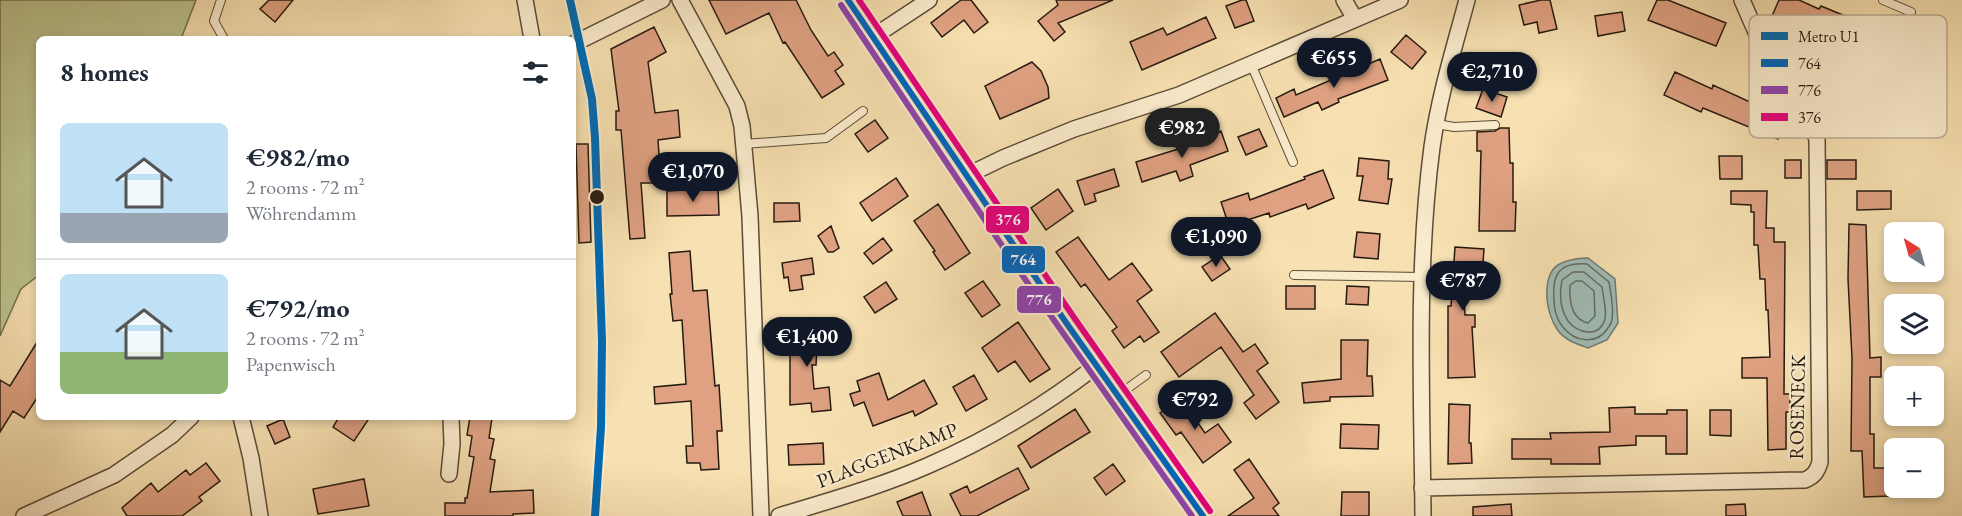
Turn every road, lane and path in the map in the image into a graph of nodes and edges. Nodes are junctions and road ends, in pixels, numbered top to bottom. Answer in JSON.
{"nodes":[{"id":1,"x":221,"y":0,"type":"edge"},
{"id":2,"x":525,"y":0,"type":"edge"},
{"id":3,"x":662,"y":0,"type":"edge"},
{"id":4,"x":680,"y":0,"type":"edge"},
{"id":5,"x":848,"y":0,"type":"edge"},
{"id":6,"x":929,"y":0,"type":"edge"},
{"id":7,"x":1344,"y":0,"type":"edge"},
{"id":8,"x":1400,"y":0,"type":"edge"},
{"id":9,"x":1467,"y":0,"type":"edge"},
{"id":10,"x":1742,"y":0,"type":"edge"},
{"id":11,"x":1883,"y":0,"type":"edge"},
{"id":12,"x":1911,"y":12,"type":"dead end"},
{"id":13,"x":1749,"y":16,"type":"edge"},
{"id":14,"x":1355,"y":19,"type":"junction"},
{"id":15,"x":222,"y":36,"type":"edge"},
{"id":16,"x":531,"y":36,"type":"edge"},
{"id":17,"x":873,"y":36,"type":"junction"},
{"id":18,"x":576,"y":42,"type":"edge"},
{"id":19,"x":1251,"y":64,"type":"junction"},
{"id":20,"x":863,"y":111,"type":"dead end"},
{"id":21,"x":1437,"y":124,"type":"junction"},
{"id":22,"x":1496,"y":125,"type":"dead end"},
{"id":23,"x":1817,"y":138,"type":"edge"},
{"id":24,"x":744,"y":144,"type":"junction"},
{"id":25,"x":1293,"y":162,"type":"dead end"},
{"id":26,"x":966,"y":176,"type":"junction"},
{"id":27,"x":1294,"y":275,"type":"dead end"},
{"id":28,"x":1423,"y":277,"type":"junction"},
{"id":29,"x":1096,"y":366,"type":"junction"},
{"id":30,"x":1146,"y":375,"type":"dead end"},
{"id":31,"x":1117,"y":396,"type":"junction"},
{"id":32,"x":188,"y":420,"type":"edge"},
{"id":33,"x":242,"y":420,"type":"edge"},
{"id":34,"x":451,"y":420,"type":"edge"},
{"id":35,"x":449,"y":474,"type":"dead end"},
{"id":36,"x":1422,"y":488,"type":"junction"},
{"id":37,"x":24,"y":516,"type":"edge"},
{"id":38,"x":260,"y":516,"type":"edge"},
{"id":39,"x":761,"y":516,"type":"edge"},
{"id":40,"x":779,"y":516,"type":"edge"},
{"id":41,"x":1203,"y":516,"type":"edge"},
{"id":42,"x":1423,"y":516,"type":"edge"}],
"edges":[{"from":1,"to":15,"type":"lane"},
{"from":2,"to":16,"type":"street"},
{"from":3,"to":18,"type":"street"},
{"from":4,"to":24,"type":"street"},
{"from":5,"to":17,"type":"street"},
{"from":6,"to":17,"type":"street"},
{"from":7,"to":14,"type":"street"},
{"from":8,"to":14,"type":"street"},
{"from":9,"to":21,"type":"street"},
{"from":10,"to":13,"type":"street","name":"ROSENECK"},
{"from":11,"to":12,"type":"lane"},
{"from":14,"to":19,"type":"street"},
{"from":17,"to":26,"type":"street"},
{"from":19,"to":25,"type":"lane"},
{"from":19,"to":26,"type":"street"},
{"from":20,"to":24,"type":"lane"},
{"from":21,"to":22,"type":"lane"},
{"from":21,"to":28,"type":"street"},
{"from":23,"to":36,"type":"street","name":"ROSENECK"},
{"from":24,"to":39,"type":"street"},
{"from":26,"to":29,"type":"street"},
{"from":27,"to":28,"type":"lane"},
{"from":28,"to":36,"type":"street"},
{"from":29,"to":31,"type":"street"},
{"from":29,"to":40,"type":"street","name":"PLAGGENKAMP"},
{"from":30,"to":31,"type":"lane"},
{"from":31,"to":41,"type":"street"},
{"from":32,"to":37,"type":"street"},
{"from":33,"to":38,"type":"street"},
{"from":34,"to":35,"type":"street"},
{"from":36,"to":42,"type":"street"}]}
